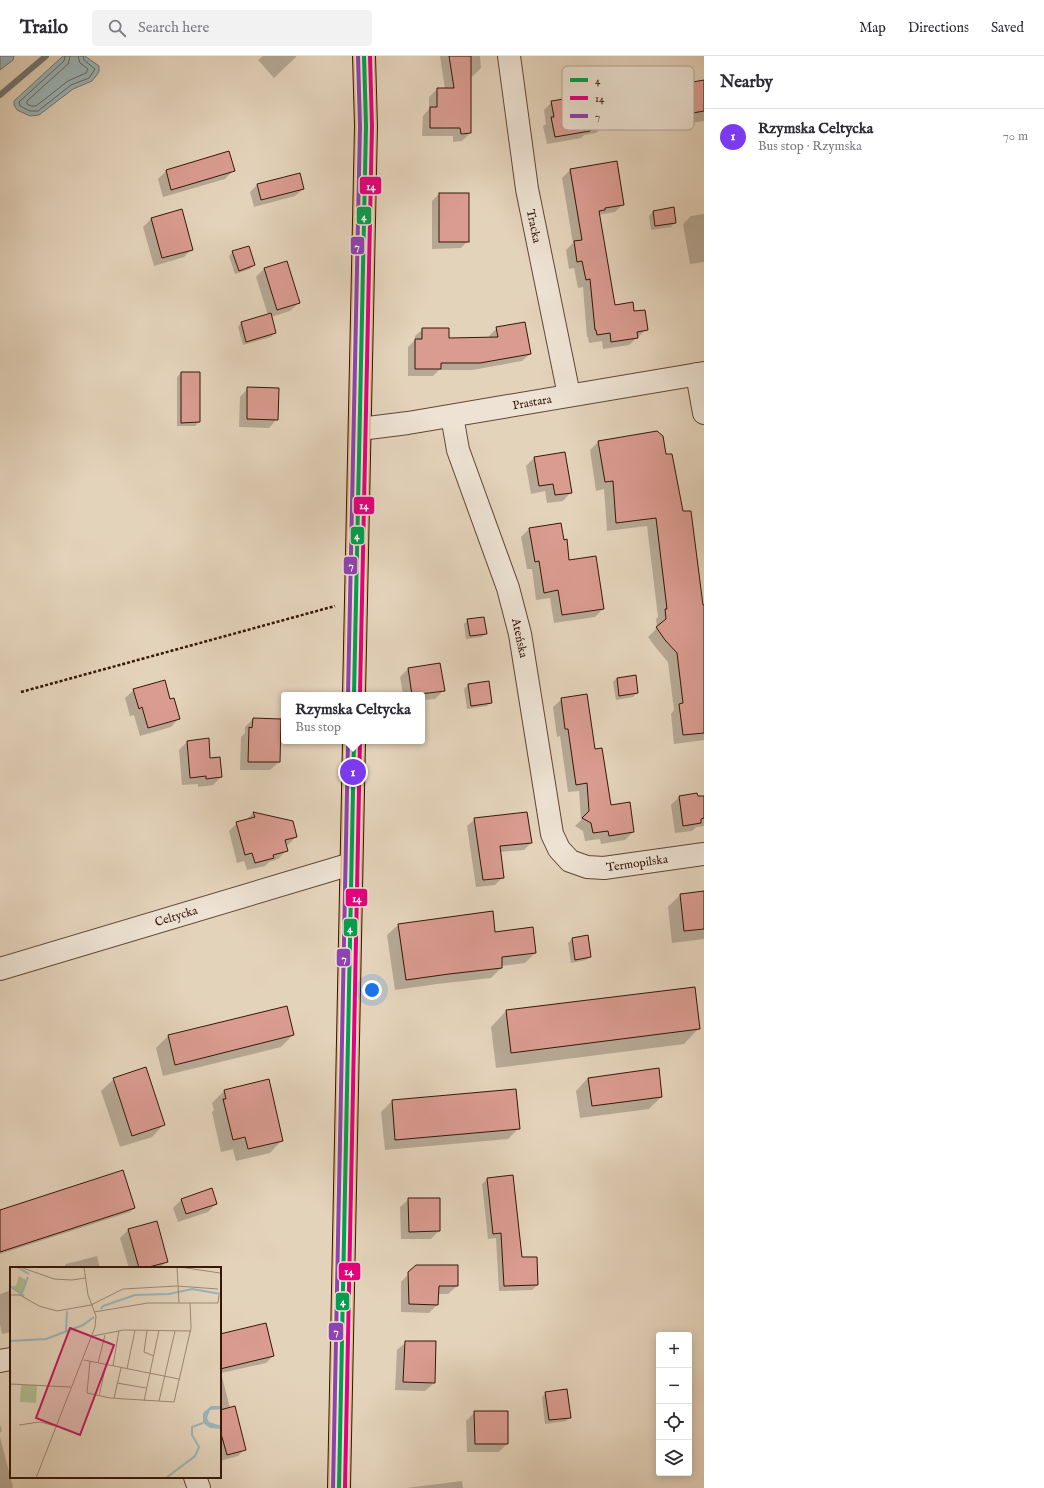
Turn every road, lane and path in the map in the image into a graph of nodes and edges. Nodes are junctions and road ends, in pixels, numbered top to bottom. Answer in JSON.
{"nodes":[{"id":1,"x":364,"y":56,"type":"edge"},
{"id":2,"x":509,"y":56,"type":"edge"},
{"id":3,"x":700,"y":374,"type":"edge"},
{"id":4,"x":569,"y":395,"type":"junction"},
{"id":5,"x":704,"y":413,"type":"edge"},
{"id":6,"x":452,"y":416,"type":"junction"},
{"id":7,"x":360,"y":429,"type":"junction"},
{"id":8,"x":356,"y":600,"type":"junction"},
{"id":9,"x":21,"y":692,"type":"dead end"},
{"id":10,"x":354,"y":692,"type":"edge"},
{"id":11,"x":354,"y":744,"type":"edge"},
{"id":12,"x":704,"y":854,"type":"edge"},
{"id":13,"x":570,"y":861,"type":"joint"},
{"id":14,"x":351,"y":864,"type":"junction"},
{"id":15,"x":0,"y":969,"type":"edge"},
{"id":16,"x":10,"y":1359,"type":"edge"},
{"id":17,"x":0,"y":1361,"type":"edge"},
{"id":18,"x":195,"y":1478,"type":"edge"},
{"id":19,"x":199,"y":1488,"type":"edge"},
{"id":20,"x":339,"y":1488,"type":"edge"}],
"edges":[{"from":1,"to":7,"type":"main road"},
{"from":2,"to":4,"type":"street","name":"Tracka"},
{"from":3,"to":4,"type":"street","name":"Prastara"},
{"from":3,"to":5,"type":"street"},
{"from":4,"to":6,"type":"street","name":"Prastara"},
{"from":6,"to":7,"type":"street","name":"Prastara"},
{"from":6,"to":13,"type":"street","name":"Ateńska"},
{"from":7,"to":8,"type":"main road"},
{"from":8,"to":9,"type":"path"},
{"from":8,"to":10,"type":"main road"},
{"from":11,"to":14,"type":"main road"},
{"from":12,"to":13,"type":"street","name":"Termopilska"},
{"from":14,"to":15,"type":"street","name":"Celtycka"},
{"from":14,"to":20,"type":"main road"},
{"from":16,"to":17,"type":"street"},
{"from":18,"to":19,"type":"street"}]}
